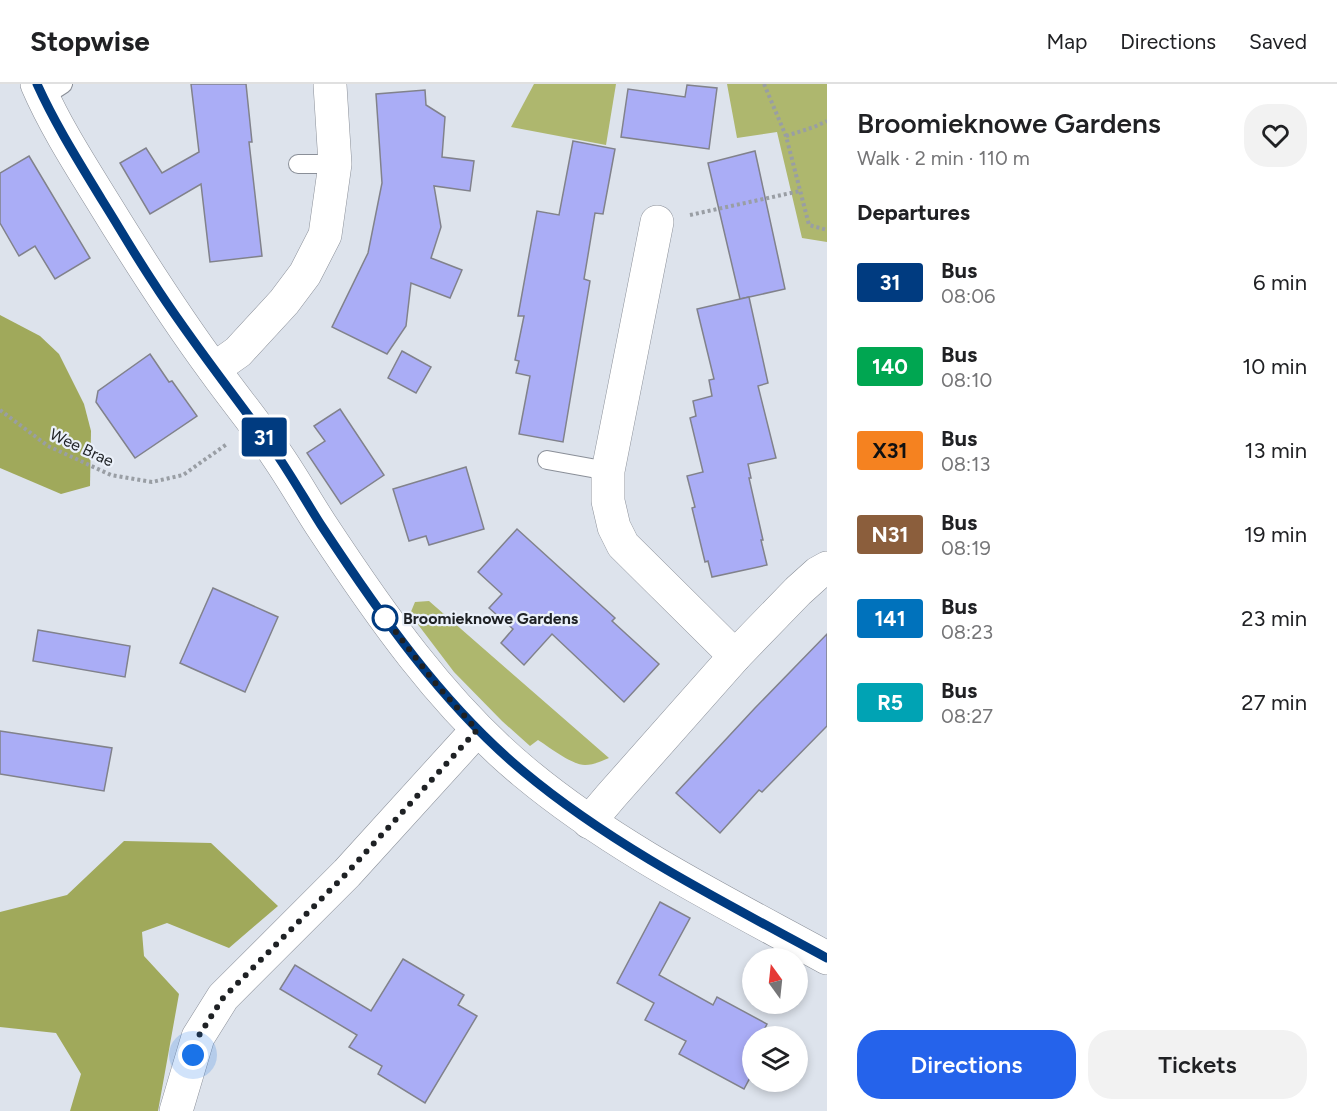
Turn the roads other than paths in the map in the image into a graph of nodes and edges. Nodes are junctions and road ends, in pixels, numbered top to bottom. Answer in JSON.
{"nodes":[{"id":1,"x":330,"y":85,"type":"edge"},
{"id":2,"x":47,"y":88,"type":"edge"},
{"id":3,"x":298,"y":164,"type":"dead end"},
{"id":4,"x":335,"y":164,"type":"junction"},
{"id":5,"x":657,"y":222,"type":"road end"},
{"id":6,"x":214,"y":369,"type":"junction"},
{"id":7,"x":547,"y":460,"type":"dead end"},
{"id":8,"x":608,"y":471,"type":"junction"},
{"id":9,"x":827,"y":568,"type":"edge"},
{"id":10,"x":735,"y":656,"type":"junction"},
{"id":11,"x":477,"y":730,"type":"junction"},
{"id":12,"x":589,"y":822,"type":"junction"},
{"id":13,"x":827,"y":958,"type":"edge"},
{"id":14,"x":176,"y":1111,"type":"edge"}],
"edges":[{"from":1,"to":4,"type":"street"},
{"from":2,"to":6,"type":"street"},
{"from":3,"to":4,"type":"lane"},
{"from":4,"to":6,"type":"street"},
{"from":5,"to":8,"type":"street"},
{"from":6,"to":11,"type":"street"},
{"from":7,"to":8,"type":"lane"},
{"from":8,"to":10,"type":"street"},
{"from":9,"to":10,"type":"street"},
{"from":10,"to":12,"type":"street"},
{"from":11,"to":12,"type":"street"},
{"from":11,"to":14,"type":"street"},
{"from":12,"to":13,"type":"street"}]}
